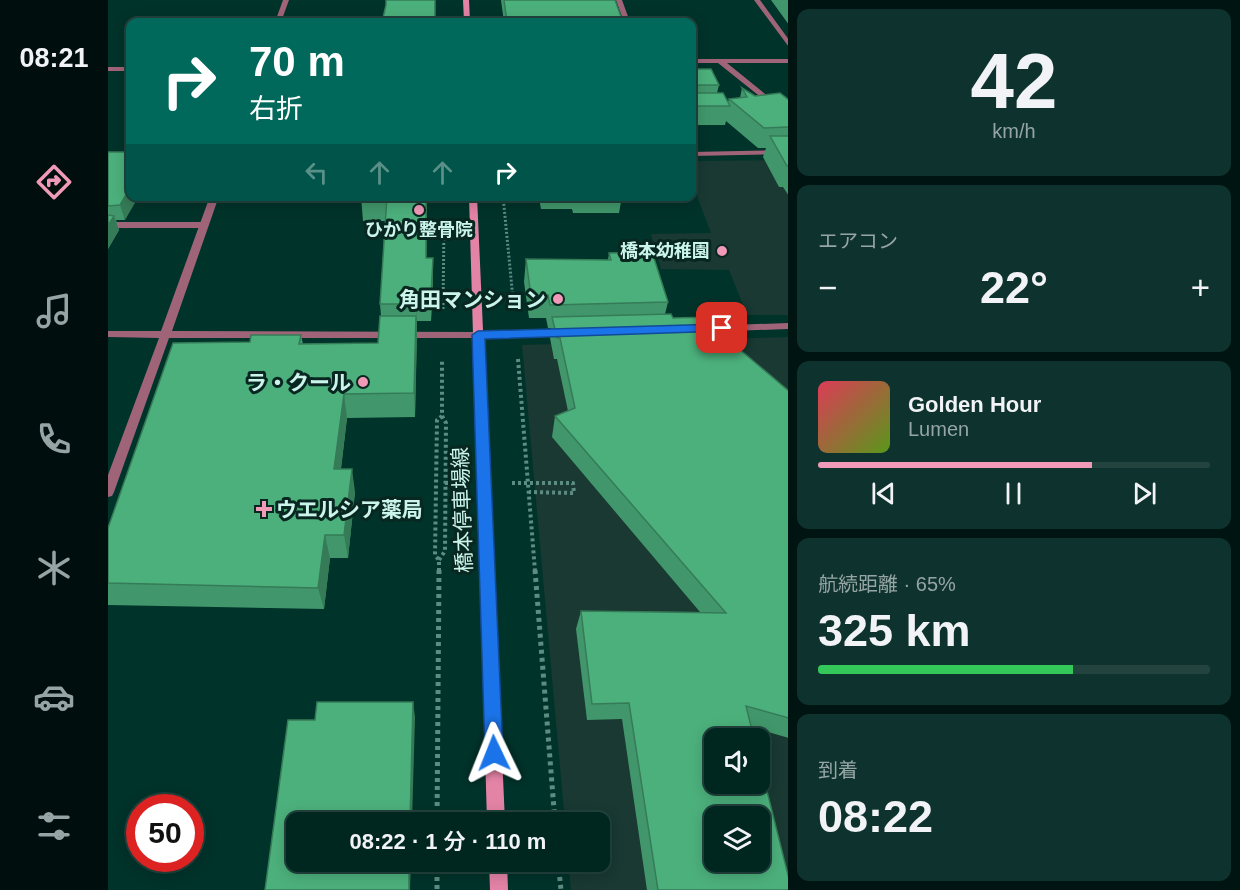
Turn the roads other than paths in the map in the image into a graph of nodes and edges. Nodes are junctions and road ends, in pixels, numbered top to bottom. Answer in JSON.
{"nodes":[{"id":1,"x":285,"y":0,"type":"edge"},
{"id":2,"x":466,"y":0,"type":"edge"},
{"id":3,"x":619,"y":0,"type":"edge"},
{"id":4,"x":757,"y":0,"type":"edge"},
{"id":5,"x":279,"y":18,"type":"edge"},
{"id":6,"x":467,"y":18,"type":"edge"},
{"id":7,"x":626,"y":18,"type":"edge"},
{"id":8,"x":788,"y":44,"type":"edge"},
{"id":9,"x":696,"y":61,"type":"edge"},
{"id":10,"x":720,"y":61,"type":"junction"},
{"id":11,"x":788,"y":61,"type":"edge"},
{"id":12,"x":108,"y":69,"type":"edge"},
{"id":13,"x":126,"y":69,"type":"edge"},
{"id":14,"x":775,"y":107,"type":"edge"},
{"id":15,"x":788,"y":152,"type":"edge"},
{"id":16,"x":696,"y":154,"type":"edge"},
{"id":17,"x":212,"y":201,"type":"edge"},
{"id":18,"x":473,"y":201,"type":"edge"},
{"id":19,"x":108,"y":225,"type":"edge"},
{"id":20,"x":204,"y":225,"type":"junction"},
{"id":21,"x":788,"y":326,"type":"edge"},
{"id":22,"x":696,"y":329,"type":"edge"},
{"id":23,"x":580,"y":332,"type":"edge"},
{"id":24,"x":108,"y":334,"type":"edge"},
{"id":25,"x":164,"y":334,"type":"junction"},
{"id":26,"x":478,"y":335,"type":"junction"},
{"id":27,"x":108,"y":492,"type":"edge"},
{"id":28,"x":496,"y":812,"type":"edge"},
{"id":29,"x":498,"y":872,"type":"edge"},
{"id":30,"x":499,"y":890,"type":"edge"}],
"edges":[{"from":1,"to":5,"type":"street"},
{"from":2,"to":6,"type":"main road"},
{"from":3,"to":7,"type":"street"},
{"from":4,"to":8,"type":"street"},
{"from":9,"to":10,"type":"street"},
{"from":10,"to":11,"type":"street"},
{"from":10,"to":14,"type":"street"},
{"from":12,"to":13,"type":"street"},
{"from":15,"to":16,"type":"street"},
{"from":17,"to":20,"type":"street"},
{"from":18,"to":26,"type":"main road","name":"橋本停車場線"},
{"from":19,"to":20,"type":"street"},
{"from":20,"to":25,"type":"street"},
{"from":21,"to":22,"type":"street"},
{"from":23,"to":26,"type":"street"},
{"from":24,"to":25,"type":"street"},
{"from":25,"to":26,"type":"street"},
{"from":25,"to":27,"type":"street"},
{"from":26,"to":28,"type":"main road","name":"橋本停車場線"},
{"from":29,"to":30,"type":"main road"}]}
